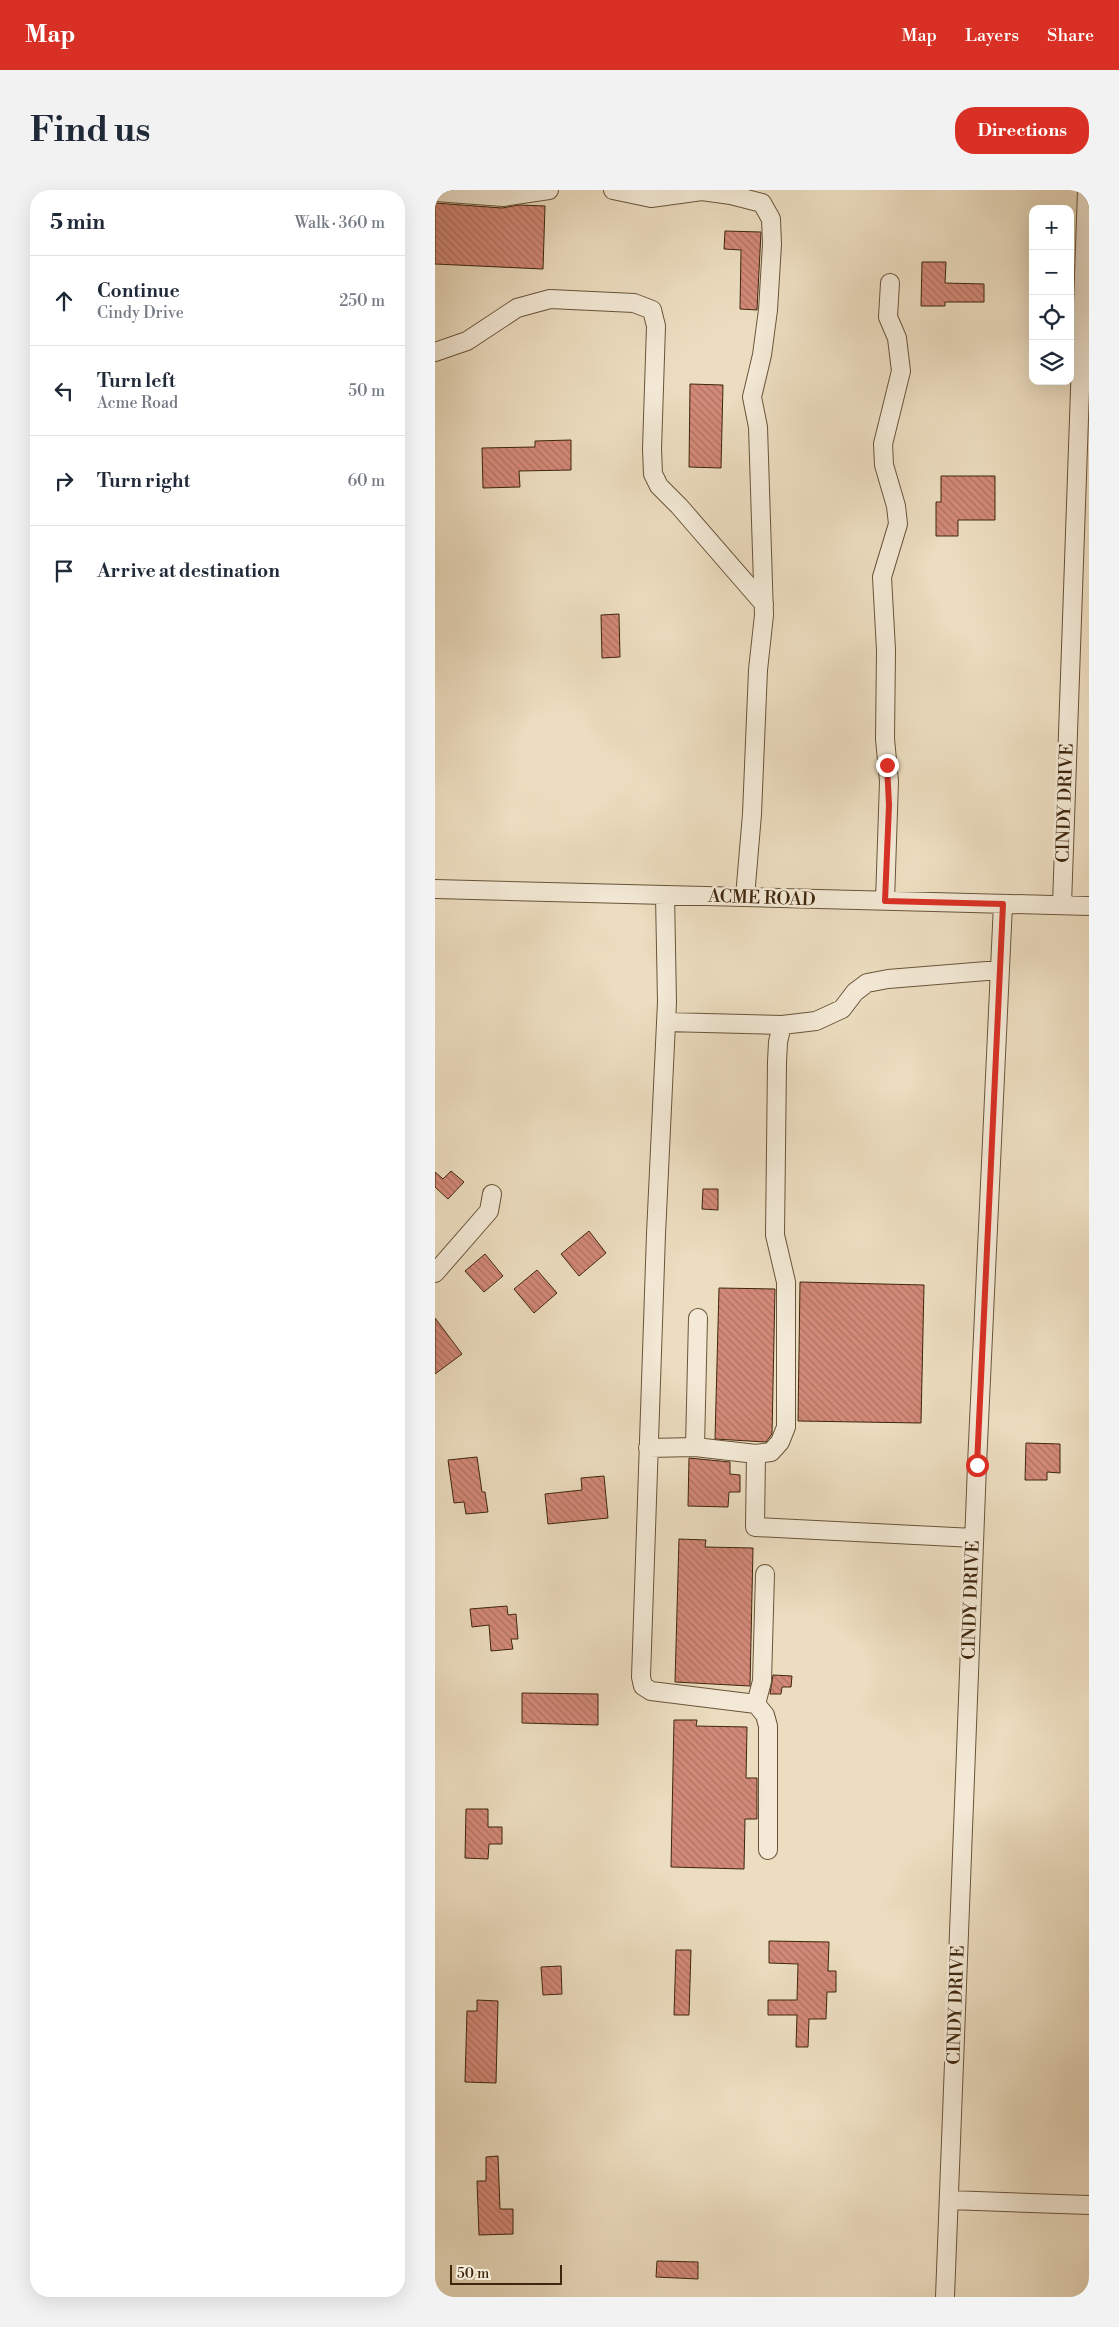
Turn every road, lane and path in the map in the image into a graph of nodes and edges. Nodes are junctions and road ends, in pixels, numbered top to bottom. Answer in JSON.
{"nodes":[{"id":1,"x":549,"y":190,"type":"edge"},
{"id":2,"x":613,"y":190,"type":"edge"},
{"id":3,"x":1087,"y":190,"type":"edge"},
{"id":4,"x":435,"y":192,"type":"edge"},
{"id":5,"x":890,"y":283,"type":"dead end"},
{"id":6,"x":435,"y":352,"type":"edge"},
{"id":7,"x":1085,"y":381,"type":"edge"},
{"id":8,"x":764,"y":604,"type":"junction"},
{"id":9,"x":435,"y":889,"type":"edge"},
{"id":10,"x":665,"y":895,"type":"junction"},
{"id":11,"x":745,"y":897,"type":"junction"},
{"id":12,"x":885,"y":901,"type":"junction"},
{"id":13,"x":1003,"y":904,"type":"junction"},
{"id":14,"x":1061,"y":905,"type":"junction"},
{"id":15,"x":1089,"y":906,"type":"edge"},
{"id":16,"x":999,"y":970,"type":"junction"},
{"id":17,"x":666,"y":1022,"type":"junction"},
{"id":18,"x":782,"y":1025,"type":"junction"},
{"id":19,"x":492,"y":1194,"type":"dead end"},
{"id":20,"x":435,"y":1273,"type":"edge"},
{"id":21,"x":698,"y":1318,"type":"dead end"},
{"id":22,"x":695,"y":1447,"type":"junction"},
{"id":23,"x":648,"y":1448,"type":"junction"},
{"id":24,"x":756,"y":1454,"type":"junction"},
{"id":25,"x":974,"y":1538,"type":"junction"},
{"id":26,"x":765,"y":1574,"type":"dead end"},
{"id":27,"x":756,"y":1704,"type":"junction"},
{"id":28,"x":767,"y":1850,"type":"dead end"},
{"id":29,"x":949,"y":2200,"type":"junction"},
{"id":30,"x":1089,"y":2205,"type":"edge"},
{"id":31,"x":945,"y":2297,"type":"edge"}],
"edges":[{"from":1,"to":4,"type":"street"},
{"from":2,"to":8,"type":"street"},
{"from":3,"to":7,"type":"street","name":"CINDY DRIVE"},
{"from":5,"to":12,"type":"street"},
{"from":6,"to":8,"type":"street"},
{"from":7,"to":14,"type":"street","name":"CINDY DRIVE"},
{"from":8,"to":11,"type":"street"},
{"from":9,"to":10,"type":"street","name":"ACME ROAD"},
{"from":10,"to":11,"type":"street","name":"ACME ROAD"},
{"from":10,"to":17,"type":"street"},
{"from":11,"to":12,"type":"street","name":"ACME ROAD"},
{"from":12,"to":13,"type":"street","name":"ACME ROAD"},
{"from":13,"to":14,"type":"street","name":"ACME ROAD"},
{"from":13,"to":16,"type":"street","name":"CINDY DRIVE"},
{"from":14,"to":15,"type":"street","name":"ACME ROAD"},
{"from":16,"to":18,"type":"street"},
{"from":16,"to":25,"type":"street","name":"CINDY DRIVE"},
{"from":17,"to":18,"type":"street"},
{"from":17,"to":23,"type":"street"},
{"from":18,"to":24,"type":"street"},
{"from":19,"to":20,"type":"street"},
{"from":21,"to":22,"type":"street"},
{"from":22,"to":23,"type":"street"},
{"from":22,"to":24,"type":"street"},
{"from":23,"to":27,"type":"street"},
{"from":24,"to":25,"type":"street"},
{"from":25,"to":29,"type":"street","name":"CINDY DRIVE"},
{"from":26,"to":27,"type":"street"},
{"from":27,"to":28,"type":"street"},
{"from":29,"to":30,"type":"street"},
{"from":29,"to":31,"type":"street","name":"CINDY DRIVE"}]}
